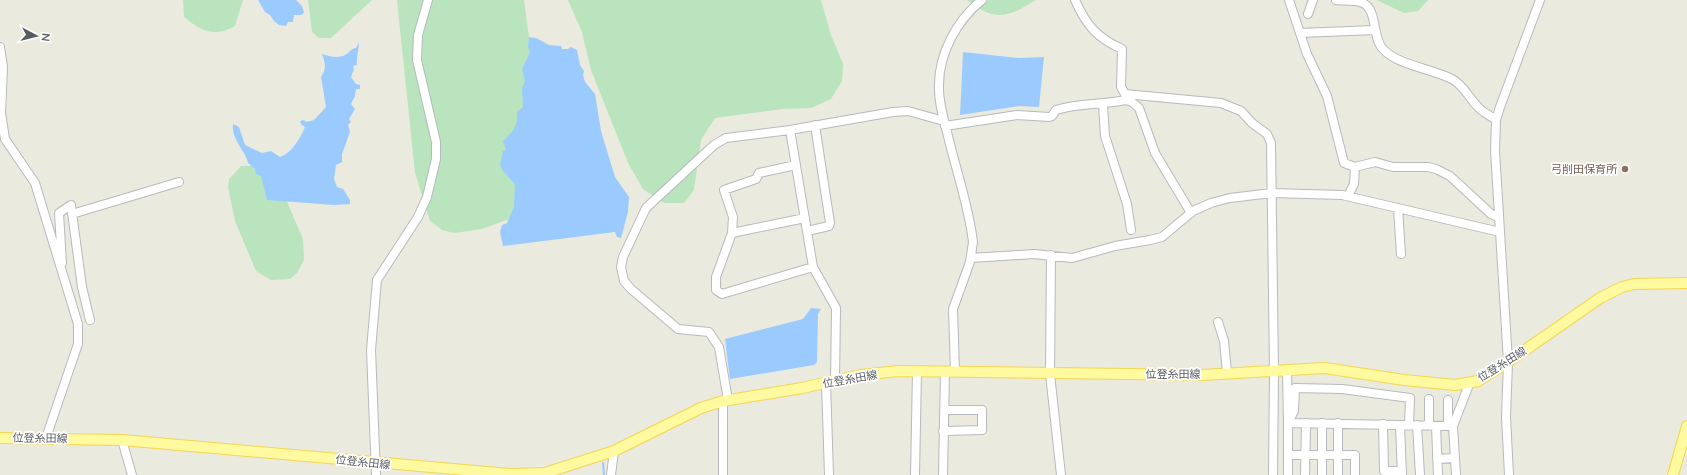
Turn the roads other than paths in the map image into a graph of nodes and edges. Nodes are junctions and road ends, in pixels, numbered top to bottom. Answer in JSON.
{"nodes":[{"id":1,"x":428,"y":0,"type":"edge"},
{"id":2,"x":982,"y":0,"type":"edge"},
{"id":3,"x":1075,"y":0,"type":"edge"},
{"id":4,"x":1289,"y":0,"type":"edge"},
{"id":5,"x":1313,"y":0,"type":"edge"},
{"id":6,"x":1336,"y":0,"type":"edge"},
{"id":7,"x":1540,"y":0,"type":"edge"},
{"id":8,"x":1308,"y":14,"type":"dead end"},
{"id":9,"x":1375,"y":30,"type":"junction"},
{"id":10,"x":1300,"y":33,"type":"junction"},
{"id":11,"x":0,"y":47,"type":"edge"},
{"id":12,"x":1125,"y":97,"type":"junction"},
{"id":13,"x":1102,"y":105,"type":"junction"},
{"id":14,"x":1496,"y":120,"type":"junction"},
{"id":15,"x":944,"y":123,"type":"junction"},
{"id":16,"x":815,"y":125,"type":"junction"},
{"id":17,"x":790,"y":130,"type":"junction"},
{"id":18,"x":796,"y":164,"type":"junction"},
{"id":19,"x":1355,"y":167,"type":"junction"},
{"id":20,"x":179,"y":182,"type":"dead end"},
{"id":21,"x":1272,"y":193,"type":"junction"},
{"id":22,"x":1348,"y":196,"type":"junction"},
{"id":23,"x":1398,"y":208,"type":"junction"},
{"id":24,"x":1191,"y":213,"type":"junction"},
{"id":25,"x":72,"y":214,"type":"junction"},
{"id":26,"x":1498,"y":217,"type":"junction"},
{"id":27,"x":805,"y":218,"type":"junction"},
{"id":28,"x":1131,"y":230,"type":"dead end"},
{"id":29,"x":807,"y":232,"type":"junction"},
{"id":30,"x":1500,"y":232,"type":"junction"},
{"id":31,"x":732,"y":233,"type":"junction"},
{"id":32,"x":1401,"y":254,"type":"dead end"},
{"id":33,"x":1051,"y":255,"type":"junction"},
{"id":34,"x":971,"y":258,"type":"junction"},
{"id":35,"x":813,"y":267,"type":"junction"},
{"id":36,"x":62,"y":275,"type":"junction"},
{"id":37,"x":1687,"y":283,"type":"edge"},
{"id":38,"x":90,"y":320,"type":"dead end"},
{"id":39,"x":1218,"y":322,"type":"dead end"},
{"id":40,"x":1508,"y":362,"type":"junction"},
{"id":41,"x":1287,"y":370,"type":"junction"},
{"id":42,"x":1274,"y":371,"type":"junction"},
{"id":43,"x":917,"y":372,"type":"junction"},
{"id":44,"x":950,"y":372,"type":"junction"},
{"id":45,"x":1050,"y":374,"type":"junction"},
{"id":46,"x":1227,"y":374,"type":"junction"},
{"id":47,"x":830,"y":382,"type":"junction"},
{"id":48,"x":1470,"y":382,"type":"junction"},
{"id":49,"x":1429,"y":399,"type":"dead end"},
{"id":50,"x":725,"y":400,"type":"junction"},
{"id":51,"x":1448,"y":400,"type":"dead end"},
{"id":52,"x":944,"y":410,"type":"junction"},
{"id":53,"x":1288,"y":423,"type":"junction"},
{"id":54,"x":1306,"y":423,"type":"junction"},
{"id":55,"x":1322,"y":423,"type":"junction"},
{"id":56,"x":1338,"y":423,"type":"junction"},
{"id":57,"x":1383,"y":424,"type":"junction"},
{"id":58,"x":1400,"y":425,"type":"junction"},
{"id":59,"x":1413,"y":425,"type":"junction"},
{"id":60,"x":1432,"y":426,"type":"junction"},
{"id":61,"x":1450,"y":426,"type":"junction"},
{"id":62,"x":1687,"y":426,"type":"edge"},
{"id":63,"x":944,"y":431,"type":"junction"},
{"id":64,"x":0,"y":438,"type":"edge"},
{"id":65,"x":46,"y":438,"type":"junction"},
{"id":66,"x":122,"y":440,"type":"junction"},
{"id":67,"x":614,"y":451,"type":"junction"},
{"id":68,"x":1288,"y":455,"type":"junction"},
{"id":69,"x":1305,"y":455,"type":"junction"},
{"id":70,"x":1322,"y":455,"type":"junction"},
{"id":71,"x":1338,"y":455,"type":"junction"},
{"id":72,"x":1455,"y":458,"type":"junction"},
{"id":73,"x":1437,"y":459,"type":"junction"},
{"id":74,"x":375,"y":464,"type":"junction"},
{"id":75,"x":1402,"y":473,"type":"edge"},
{"id":76,"x":132,"y":475,"type":"edge"},
{"id":77,"x":376,"y":475,"type":"edge"},
{"id":78,"x":611,"y":475,"type":"edge"},
{"id":79,"x":723,"y":475,"type":"edge"},
{"id":80,"x":829,"y":475,"type":"edge"},
{"id":81,"x":915,"y":475,"type":"edge"},
{"id":82,"x":943,"y":475,"type":"edge"},
{"id":83,"x":1061,"y":475,"type":"edge"},
{"id":84,"x":1273,"y":475,"type":"edge"},
{"id":85,"x":1288,"y":475,"type":"edge"},
{"id":86,"x":1305,"y":475,"type":"edge"},
{"id":87,"x":1322,"y":475,"type":"edge"},
{"id":88,"x":1338,"y":475,"type":"edge"},
{"id":89,"x":1355,"y":475,"type":"edge"},
{"id":90,"x":1420,"y":475,"type":"edge"},
{"id":91,"x":1438,"y":475,"type":"edge"},
{"id":92,"x":1456,"y":475,"type":"edge"},
{"id":93,"x":1509,"y":475,"type":"edge"},
{"id":94,"x":1672,"y":475,"type":"edge"}],
"edges":[{"from":1,"to":74,"type":"street"},
{"from":2,"to":15,"type":"street"},
{"from":3,"to":12,"type":"street"},
{"from":4,"to":10,"type":"street"},
{"from":5,"to":8,"type":"street"},
{"from":6,"to":9,"type":"street"},
{"from":7,"to":14,"type":"street"},
{"from":9,"to":10,"type":"street"},
{"from":9,"to":14,"type":"street"},
{"from":10,"to":19,"type":"street"},
{"from":11,"to":36,"type":"street"},
{"from":12,"to":13,"type":"street"},
{"from":12,"to":21,"type":"street"},
{"from":12,"to":24,"type":"street"},
{"from":13,"to":15,"type":"street"},
{"from":13,"to":28,"type":"street"},
{"from":14,"to":26,"type":"street"},
{"from":15,"to":16,"type":"street"},
{"from":15,"to":34,"type":"street"},
{"from":16,"to":17,"type":"street"},
{"from":16,"to":29,"type":"street"},
{"from":17,"to":18,"type":"street"},
{"from":17,"to":50,"type":"street"},
{"from":18,"to":27,"type":"street"},
{"from":18,"to":31,"type":"street"},
{"from":19,"to":22,"type":"street"},
{"from":19,"to":26,"type":"street"},
{"from":20,"to":25,"type":"street"},
{"from":21,"to":22,"type":"street"},
{"from":21,"to":24,"type":"street"},
{"from":21,"to":42,"type":"street"},
{"from":22,"to":23,"type":"street"},
{"from":23,"to":30,"type":"street"},
{"from":23,"to":32,"type":"street"},
{"from":24,"to":33,"type":"street"},
{"from":25,"to":36,"type":"street"},
{"from":25,"to":38,"type":"street"},
{"from":26,"to":30,"type":"street"},
{"from":27,"to":29,"type":"street"},
{"from":27,"to":31,"type":"street"},
{"from":29,"to":35,"type":"street"},
{"from":30,"to":40,"type":"street"},
{"from":31,"to":35,"type":"street"},
{"from":33,"to":34,"type":"street"},
{"from":33,"to":45,"type":"street"},
{"from":34,"to":44,"type":"street"},
{"from":35,"to":47,"type":"street"},
{"from":36,"to":65,"type":"street"},
{"from":37,"to":40,"type":"main road","name":"位登糸田線"},
{"from":39,"to":46,"type":"street"},
{"from":40,"to":48,"type":"main road","name":"位登糸田線"},
{"from":40,"to":93,"type":"street"},
{"from":41,"to":42,"type":"main road","name":"位登糸田線"},
{"from":41,"to":48,"type":"main road","name":"位登糸田線"},
{"from":41,"to":53,"type":"street"},
{"from":42,"to":46,"type":"main road","name":"位登糸田線"},
{"from":42,"to":84,"type":"street"},
{"from":43,"to":44,"type":"main road","name":"位登糸田線"},
{"from":43,"to":47,"type":"main road","name":"位登糸田線"},
{"from":43,"to":81,"type":"street"},
{"from":44,"to":45,"type":"main road","name":"位登糸田線"},
{"from":44,"to":52,"type":"street"},
{"from":45,"to":46,"type":"main road","name":"位登糸田線"},
{"from":45,"to":83,"type":"street"},
{"from":47,"to":50,"type":"main road","name":"位登糸田線"},
{"from":47,"to":80,"type":"street"},
{"from":48,"to":61,"type":"street"},
{"from":49,"to":60,"type":"street"},
{"from":50,"to":67,"type":"main road","name":"位登糸田線"},
{"from":50,"to":79,"type":"street"},
{"from":51,"to":61,"type":"street"},
{"from":52,"to":63,"type":"street"},
{"from":52,"to":63,"type":"street"},
{"from":53,"to":54,"type":"street"},
{"from":53,"to":59,"type":"street"},
{"from":53,"to":68,"type":"street"},
{"from":54,"to":55,"type":"street"},
{"from":54,"to":69,"type":"street"},
{"from":55,"to":56,"type":"street"},
{"from":55,"to":70,"type":"street"},
{"from":56,"to":57,"type":"street"},
{"from":56,"to":71,"type":"street"},
{"from":57,"to":58,"type":"street"},
{"from":57,"to":75,"type":"street"},
{"from":58,"to":59,"type":"street"},
{"from":58,"to":75,"type":"street"},
{"from":59,"to":60,"type":"street"},
{"from":59,"to":90,"type":"street"},
{"from":60,"to":61,"type":"street"},
{"from":60,"to":73,"type":"street"},
{"from":61,"to":72,"type":"street"},
{"from":62,"to":94,"type":"main road"},
{"from":63,"to":82,"type":"street"},
{"from":64,"to":65,"type":"main road","name":"位登糸田線"},
{"from":65,"to":66,"type":"main road","name":"位登糸田線"},
{"from":66,"to":74,"type":"main road","name":"位登糸田線"},
{"from":66,"to":76,"type":"street"},
{"from":67,"to":74,"type":"main road","name":"位登糸田線"},
{"from":67,"to":78,"type":"street"},
{"from":68,"to":69,"type":"street"},
{"from":68,"to":85,"type":"street"},
{"from":69,"to":70,"type":"street"},
{"from":69,"to":86,"type":"street"},
{"from":70,"to":71,"type":"street"},
{"from":70,"to":87,"type":"street"},
{"from":71,"to":88,"type":"street"},
{"from":71,"to":89,"type":"street"},
{"from":72,"to":73,"type":"street"},
{"from":72,"to":92,"type":"street"},
{"from":73,"to":91,"type":"street"},
{"from":74,"to":77,"type":"street"}]}
